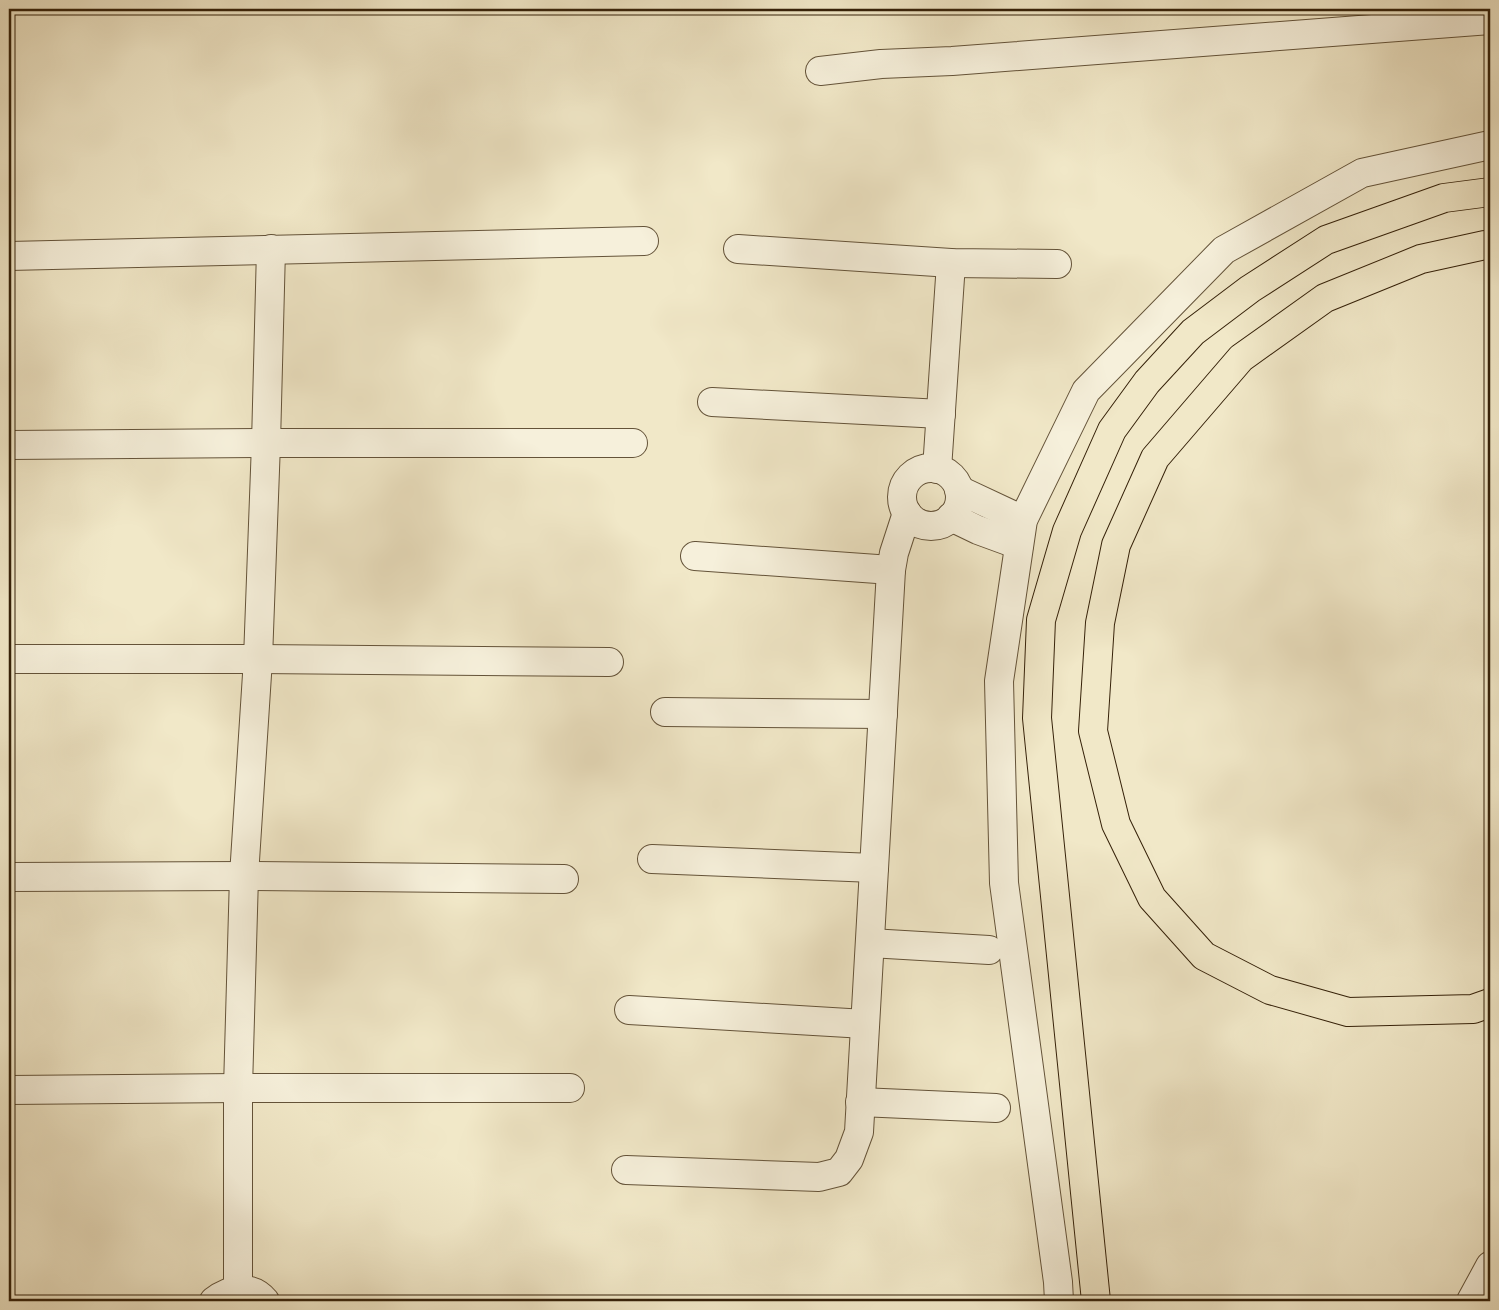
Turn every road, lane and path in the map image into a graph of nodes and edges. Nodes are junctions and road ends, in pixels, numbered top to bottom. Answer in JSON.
{"nodes":[{"id":1,"x":1490,"y":20,"type":"edge"},
{"id":2,"x":820,"y":71,"type":"dead end"},
{"id":3,"x":1490,"y":145,"type":"edge"},
{"id":4,"x":1490,"y":192,"type":"edge"},
{"id":5,"x":644,"y":241,"type":"dead end"},
{"id":6,"x":1490,"y":245,"type":"edge"},
{"id":7,"x":271,"y":249,"type":"junction"},
{"id":8,"x":738,"y":249,"type":"dead end"},
{"id":9,"x":9,"y":256,"type":"edge"},
{"id":10,"x":951,"y":263,"type":"junction"},
{"id":11,"x":1057,"y":264,"type":"dead end"},
{"id":12,"x":712,"y":402,"type":"dead end"},
{"id":13,"x":940,"y":414,"type":"junction"},
{"id":14,"x":266,"y":443,"type":"junction"},
{"id":15,"x":634,"y":444,"type":"dead end"},
{"id":16,"x":9,"y":445,"type":"edge"},
{"id":17,"x":936,"y":468,"type":"junction"},
{"id":18,"x":959,"y":490,"type":"junction"},
{"id":19,"x":907,"y":512,"type":"junction"},
{"id":20,"x":951,"y":517,"type":"junction"},
{"id":21,"x":1021,"y":532,"type":"junction"},
{"id":22,"x":695,"y":556,"type":"dead end"},
{"id":23,"x":891,"y":570,"type":"junction"},
{"id":24,"x":258,"y":658,"type":"junction"},
{"id":25,"x":9,"y":659,"type":"edge"},
{"id":26,"x":610,"y":662,"type":"dead end"},
{"id":27,"x":665,"y":712,"type":"dead end"},
{"id":28,"x":883,"y":714,"type":"junction"},
{"id":29,"x":652,"y":859,"type":"dead end"},
{"id":30,"x":874,"y":868,"type":"junction"},
{"id":31,"x":244,"y":876,"type":"junction"},
{"id":32,"x":9,"y":877,"type":"edge"},
{"id":33,"x":564,"y":879,"type":"dead end"},
{"id":34,"x":870,"y":943,"type":"junction"},
{"id":35,"x":989,"y":950,"type":"dead end"},
{"id":36,"x":1490,"y":1004,"type":"edge"},
{"id":37,"x":629,"y":1010,"type":"dead end"},
{"id":38,"x":865,"y":1024,"type":"junction"},
{"id":39,"x":238,"y":1088,"type":"junction"},
{"id":40,"x":570,"y":1088,"type":"dead end"},
{"id":41,"x":9,"y":1090,"type":"edge"},
{"id":42,"x":860,"y":1102,"type":"junction"},
{"id":43,"x":996,"y":1108,"type":"dead end"},
{"id":44,"x":626,"y":1170,"type":"dead end"},
{"id":45,"x":1490,"y":1266,"type":"edge"},
{"id":46,"x":226,"y":1295,"type":"edge"},
{"id":47,"x":265,"y":1301,"type":"edge"},
{"id":48,"x":1059,"y":1301,"type":"edge"},
{"id":49,"x":1096,"y":1301,"type":"edge"},
{"id":50,"x":1471,"y":1301,"type":"edge"}],
"edges":[{"from":1,"to":2,"type":"street"},
{"from":3,"to":21,"type":"street"},
{"from":4,"to":49,"type":"highway"},
{"from":5,"to":7,"type":"street"},
{"from":6,"to":36,"type":"highway"},
{"from":7,"to":9,"type":"street"},
{"from":7,"to":14,"type":"street"},
{"from":8,"to":10,"type":"street"},
{"from":10,"to":11,"type":"street"},
{"from":10,"to":13,"type":"street"},
{"from":12,"to":13,"type":"street"},
{"from":13,"to":17,"type":"street"},
{"from":14,"to":15,"type":"street"},
{"from":14,"to":16,"type":"street"},
{"from":14,"to":24,"type":"street"},
{"from":17,"to":18,"type":"street"},
{"from":17,"to":19,"type":"street"},
{"from":18,"to":20,"type":"street"},
{"from":18,"to":21,"type":"street"},
{"from":19,"to":20,"type":"street"},
{"from":19,"to":23,"type":"street"},
{"from":20,"to":21,"type":"street"},
{"from":21,"to":48,"type":"street"},
{"from":22,"to":23,"type":"street"},
{"from":23,"to":28,"type":"street"},
{"from":24,"to":25,"type":"street"},
{"from":24,"to":26,"type":"street"},
{"from":24,"to":31,"type":"street"},
{"from":27,"to":28,"type":"street"},
{"from":28,"to":30,"type":"street"},
{"from":29,"to":30,"type":"street"},
{"from":30,"to":34,"type":"street"},
{"from":31,"to":32,"type":"street"},
{"from":31,"to":33,"type":"street"},
{"from":31,"to":39,"type":"street"},
{"from":34,"to":35,"type":"street"},
{"from":34,"to":38,"type":"street"},
{"from":37,"to":38,"type":"street"},
{"from":38,"to":42,"type":"street"},
{"from":39,"to":40,"type":"street"},
{"from":39,"to":41,"type":"street"},
{"from":39,"to":46,"type":"street"},
{"from":42,"to":43,"type":"street"},
{"from":42,"to":44,"type":"street"},
{"from":45,"to":50,"type":"street"},
{"from":46,"to":47,"type":"street"}]}
